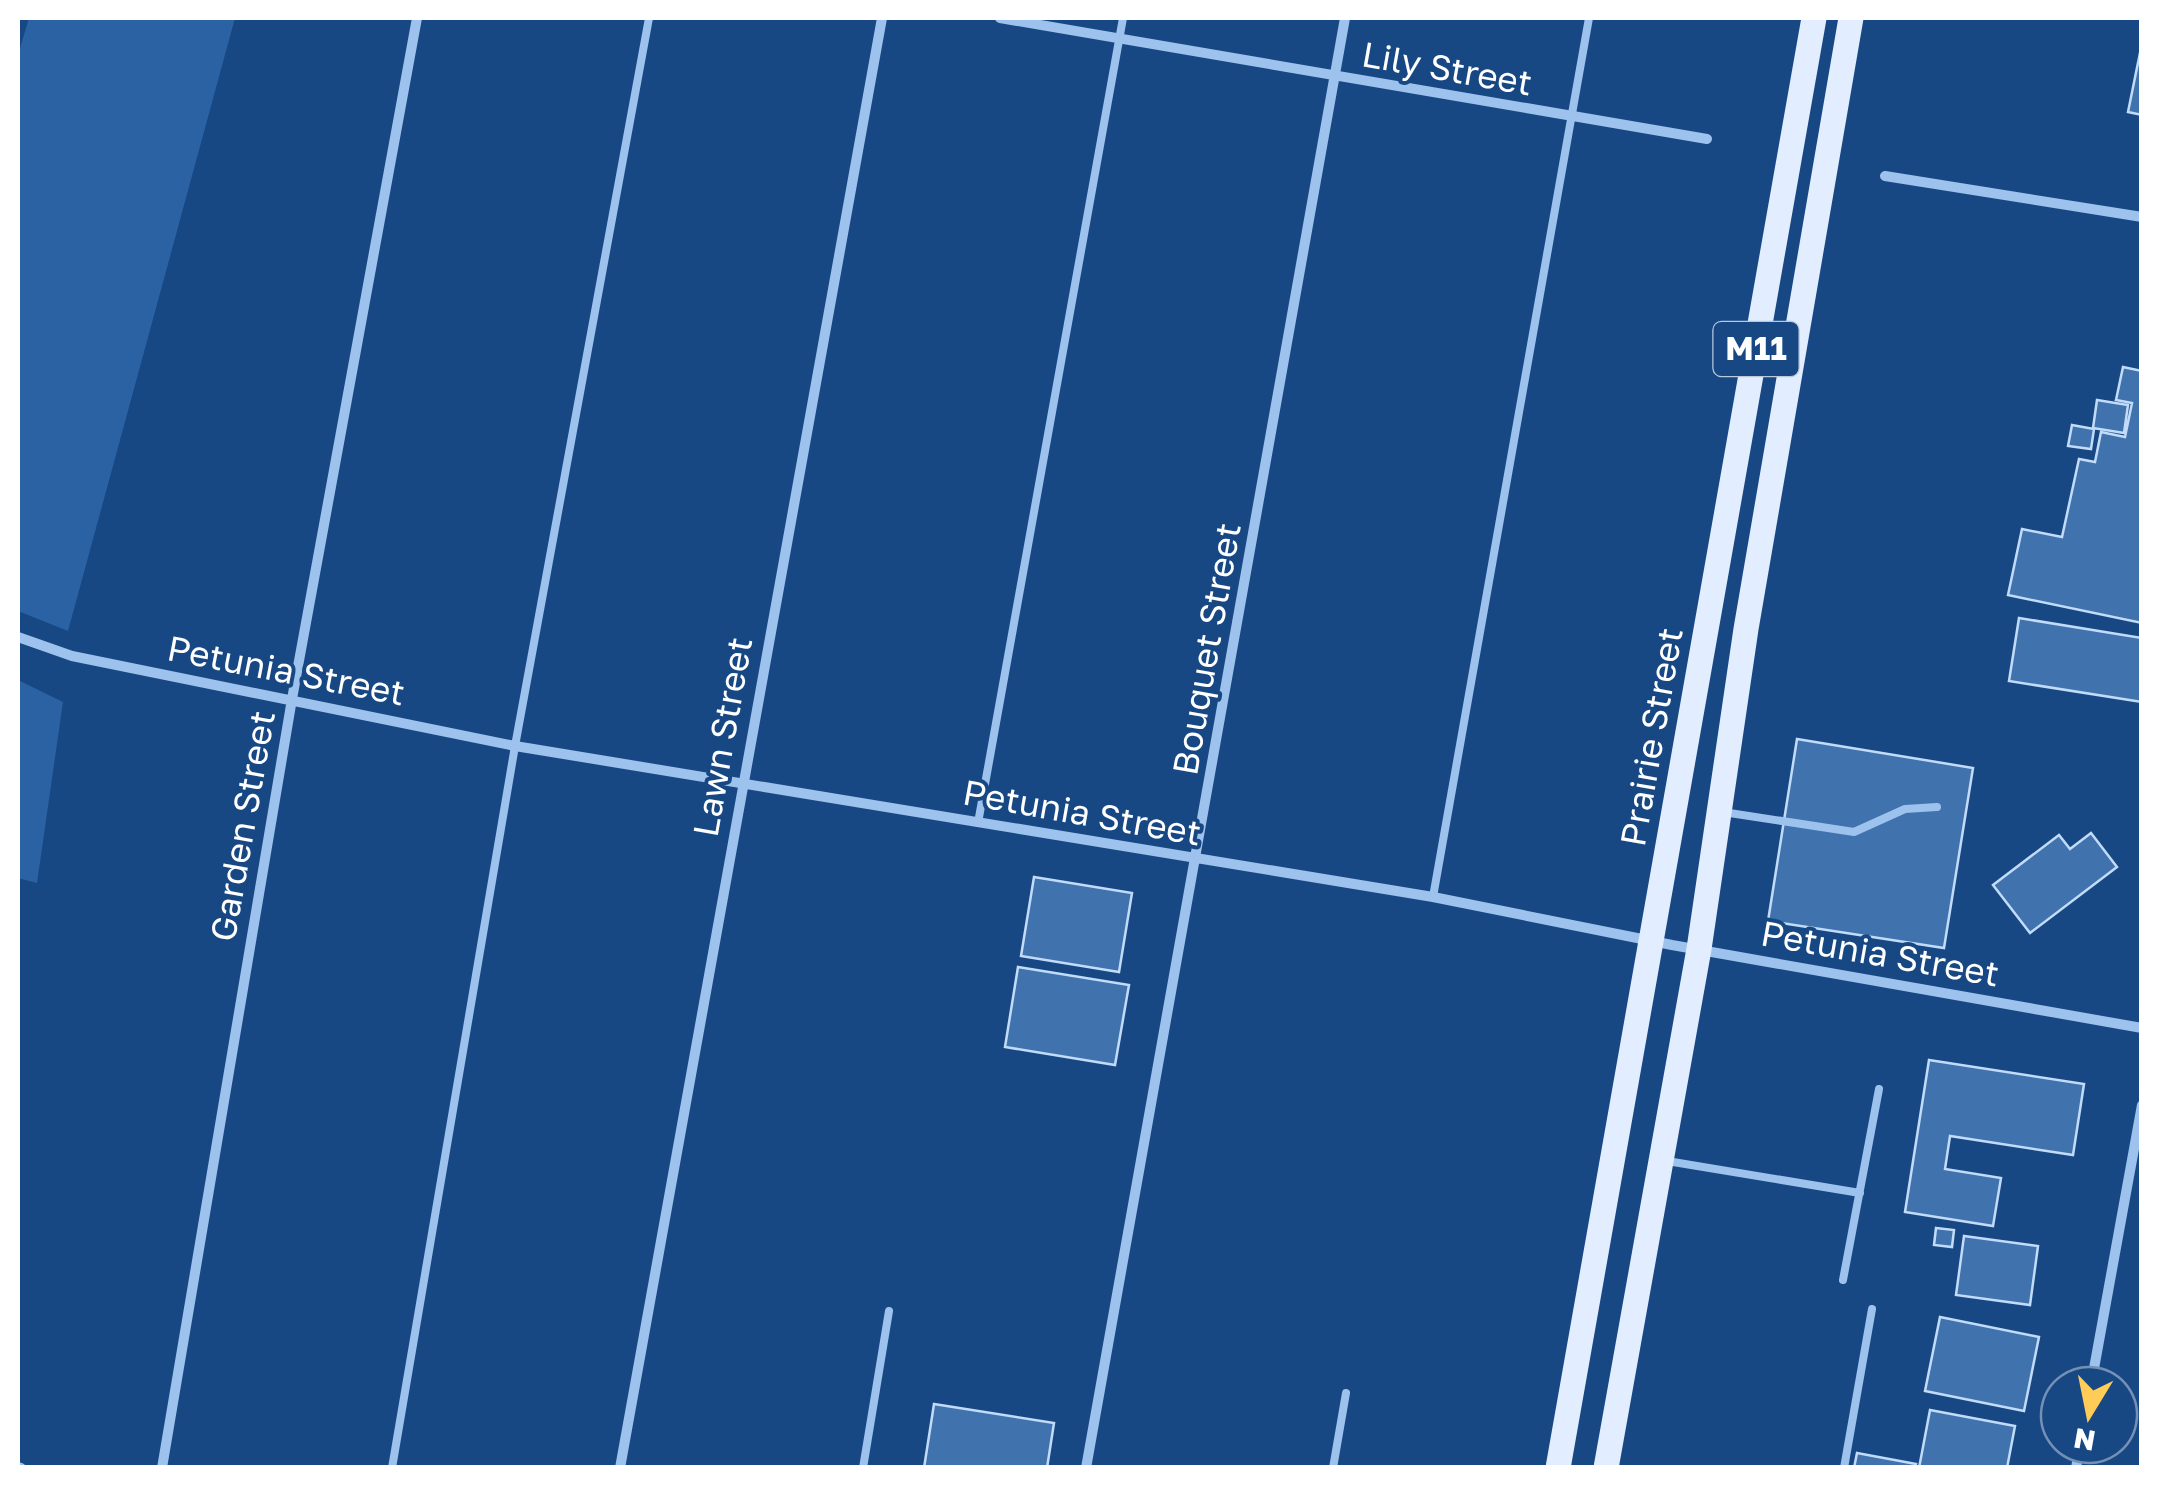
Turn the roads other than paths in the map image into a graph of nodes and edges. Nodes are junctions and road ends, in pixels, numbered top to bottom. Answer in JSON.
{"nodes":[{"id":1,"x":417,"y":18,"type":"edge"},
{"id":2,"x":648,"y":18,"type":"edge"},
{"id":3,"x":882,"y":18,"type":"edge"},
{"id":4,"x":1000,"y":18,"type":"edge"},
{"id":5,"x":1123,"y":18,"type":"edge"},
{"id":6,"x":1346,"y":18,"type":"edge"},
{"id":7,"x":1589,"y":18,"type":"edge"},
{"id":8,"x":1814,"y":18,"type":"edge"},
{"id":9,"x":1851,"y":18,"type":"edge"},
{"id":10,"x":1120,"y":39,"type":"junction"},
{"id":11,"x":1334,"y":77,"type":"junction"},
{"id":12,"x":1572,"y":119,"type":"junction"},
{"id":13,"x":1707,"y":139,"type":"dead end"},
{"id":14,"x":1885,"y":176,"type":"dead end"},
{"id":15,"x":2142,"y":217,"type":"edge"},
{"id":16,"x":18,"y":637,"type":"edge"},
{"id":17,"x":292,"y":699,"type":"junction"},
{"id":18,"x":515,"y":746,"type":"junction"},
{"id":19,"x":742,"y":783,"type":"junction"},
{"id":20,"x":1936,"y":807,"type":"dead end"},
{"id":21,"x":1719,"y":812,"type":"junction"},
{"id":22,"x":978,"y":823,"type":"junction"},
{"id":23,"x":1196,"y":861,"type":"junction"},
{"id":24,"x":1433,"y":897,"type":"junction"},
{"id":25,"x":1654,"y":941,"type":"junction"},
{"id":26,"x":1699,"y":949,"type":"junction"},
{"id":27,"x":2142,"y":1028,"type":"edge"},
{"id":28,"x":1879,"y":1090,"type":"dead end"},
{"id":29,"x":2142,"y":1105,"type":"edge"},
{"id":30,"x":1661,"y":1160,"type":"junction"},
{"id":31,"x":1860,"y":1193,"type":"junction"},
{"id":32,"x":1844,"y":1280,"type":"dead end"},
{"id":33,"x":1872,"y":1308,"type":"dead end"},
{"id":34,"x":889,"y":1311,"type":"dead end"},
{"id":35,"x":2095,"y":1365,"type":"edge"},
{"id":36,"x":1346,"y":1393,"type":"dead end"},
{"id":37,"x":162,"y":1468,"type":"edge"},
{"id":38,"x":392,"y":1468,"type":"edge"},
{"id":39,"x":620,"y":1468,"type":"edge"},
{"id":40,"x":863,"y":1468,"type":"edge"},
{"id":41,"x":1086,"y":1468,"type":"edge"},
{"id":42,"x":1333,"y":1468,"type":"edge"},
{"id":43,"x":1558,"y":1468,"type":"edge"},
{"id":44,"x":1606,"y":1468,"type":"edge"},
{"id":45,"x":1844,"y":1468,"type":"edge"}],
"edges":[{"from":1,"to":17,"type":"street","name":"Garden Street"},
{"from":2,"to":18,"type":"lane"},
{"from":3,"to":19,"type":"street","name":"Lawn Street"},
{"from":4,"to":10,"type":"street","name":"Lily Street"},
{"from":5,"to":10,"type":"lane"},
{"from":6,"to":11,"type":"street","name":"Bouquet Street"},
{"from":7,"to":12,"type":"lane"},
{"from":8,"to":25,"type":"main road","name":"Prairie Street","number":"M11"},
{"from":9,"to":21,"type":"main road","number":"M11"},
{"from":10,"to":11,"type":"street","name":"Lily Street"},
{"from":10,"to":22,"type":"lane"},
{"from":11,"to":12,"type":"street","name":"Lily Street"},
{"from":11,"to":23,"type":"street","name":"Bouquet Street"},
{"from":12,"to":13,"type":"street","name":"Lily Street"},
{"from":12,"to":24,"type":"lane"},
{"from":14,"to":15,"type":"street"},
{"from":16,"to":17,"type":"street","name":"Petunia Street"},
{"from":17,"to":18,"type":"street","name":"Petunia Street"},
{"from":17,"to":37,"type":"street","name":"Garden Street"},
{"from":18,"to":19,"type":"street","name":"Petunia Street"},
{"from":18,"to":38,"type":"lane"},
{"from":19,"to":22,"type":"street","name":"Petunia Street"},
{"from":19,"to":39,"type":"street","name":"Lawn Street"},
{"from":20,"to":21,"type":"lane"},
{"from":21,"to":26,"type":"main road","number":"M11"},
{"from":22,"to":23,"type":"street","name":"Petunia Street"},
{"from":23,"to":24,"type":"street","name":"Petunia Street"},
{"from":23,"to":41,"type":"street","name":"Bouquet Street"},
{"from":24,"to":25,"type":"street","name":"Petunia Street"},
{"from":25,"to":26,"type":"street","name":"Petunia Street"},
{"from":25,"to":43,"type":"main road","name":"Prairie Street"},
{"from":26,"to":27,"type":"street","name":"Petunia Street"},
{"from":26,"to":30,"type":"main road"},
{"from":28,"to":31,"type":"lane"},
{"from":29,"to":35,"type":"street"},
{"from":30,"to":31,"type":"lane"},
{"from":30,"to":44,"type":"main road"},
{"from":31,"to":32,"type":"lane"},
{"from":33,"to":45,"type":"lane"},
{"from":34,"to":40,"type":"lane"},
{"from":36,"to":42,"type":"lane"}]}
